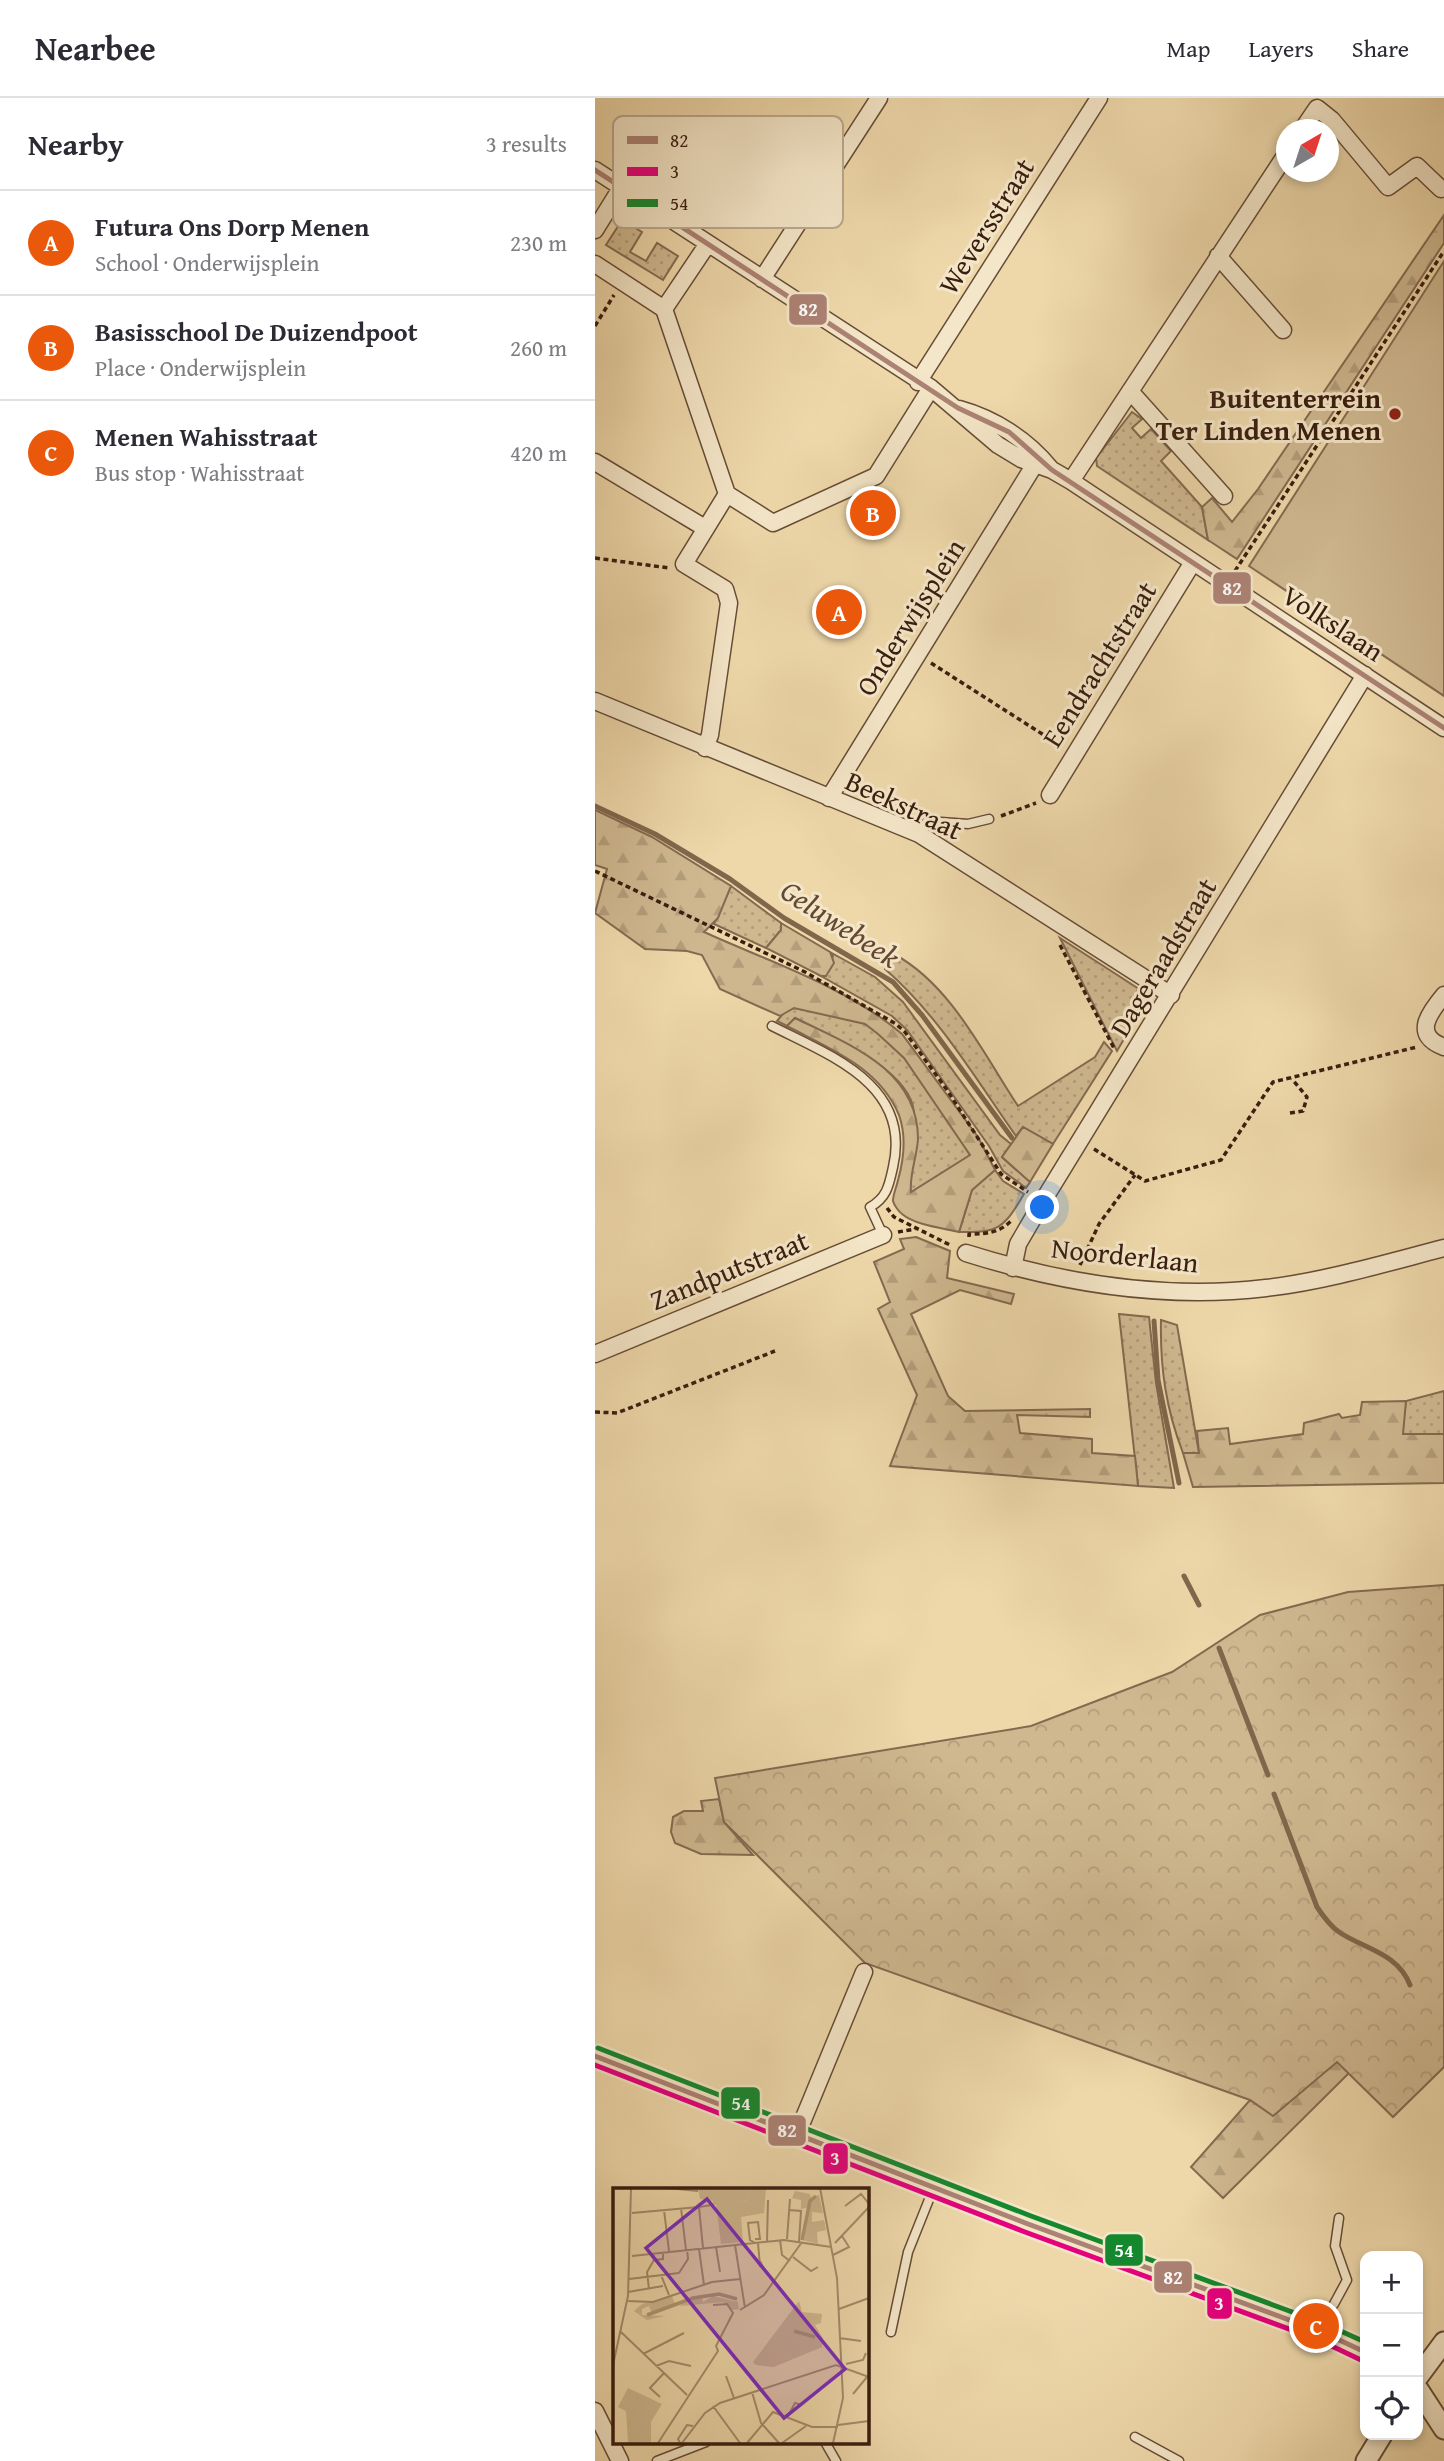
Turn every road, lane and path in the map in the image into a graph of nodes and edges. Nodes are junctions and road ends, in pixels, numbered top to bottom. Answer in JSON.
{"nodes":[{"id":1,"x":879,"y":98,"type":"edge"},
{"id":2,"x":1099,"y":98,"type":"edge"},
{"id":3,"x":1302,"y":98,"type":"edge"},
{"id":4,"x":1317,"y":108,"type":"junction"},
{"id":5,"x":1310,"y":119,"type":"edge"},
{"id":6,"x":843,"y":154,"type":"edge"},
{"id":7,"x":1276,"y":168,"type":"edge"},
{"id":8,"x":595,"y":170,"type":"edge"},
{"id":9,"x":613,"y":182,"type":"edge"},
{"id":10,"x":1441,"y":189,"type":"dead end"},
{"id":11,"x":613,"y":201,"type":"edge"},
{"id":12,"x":681,"y":228,"type":"edge"},
{"id":13,"x":795,"y":228,"type":"edge"},
{"id":14,"x":595,"y":230,"type":"edge"},
{"id":15,"x":707,"y":245,"type":"junction"},
{"id":16,"x":1444,"y":251,"type":"edge"},
{"id":17,"x":1218,"y":256,"type":"junction"},
{"id":18,"x":595,"y":264,"type":"edge"},
{"id":19,"x":762,"y":279,"type":"junction"},
{"id":20,"x":622,"y":282,"type":"junction"},
{"id":21,"x":664,"y":309,"type":"junction"},
{"id":22,"x":595,"y":326,"type":"edge"},
{"id":23,"x":1283,"y":330,"type":"dead end"},
{"id":24,"x":925,"y":385,"type":"junction"},
{"id":25,"x":1129,"y":391,"type":"junction"},
{"id":26,"x":958,"y":408,"type":"junction"},
{"id":27,"x":595,"y":462,"type":"edge"},
{"id":28,"x":1035,"y":464,"type":"junction"},
{"id":29,"x":1052,"y":470,"type":"junction"},
{"id":30,"x":1071,"y":481,"type":"junction"},
{"id":31,"x":727,"y":494,"type":"junction"},
{"id":32,"x":1224,"y":496,"type":"dead end"},
{"id":33,"x":705,"y":528,"type":"junction"},
{"id":34,"x":595,"y":558,"type":"edge"},
{"id":35,"x":1193,"y":562,"type":"junction"},
{"id":36,"x":684,"y":564,"type":"junction"},
{"id":37,"x":1226,"y":584,"type":"junction"},
{"id":38,"x":918,"y":655,"type":"junction"},
{"id":39,"x":1365,"y":675,"type":"junction"},
{"id":40,"x":595,"y":701,"type":"edge"},
{"id":41,"x":1444,"y":728,"type":"edge"},
{"id":42,"x":705,"y":748,"type":"junction"},
{"id":43,"x":1074,"y":754,"type":"junction"},
{"id":44,"x":1050,"y":795,"type":"joint"},
{"id":45,"x":829,"y":798,"type":"junction"},
{"id":46,"x":989,"y":819,"type":"joint"},
{"id":47,"x":919,"y":834,"type":"junction"},
{"id":48,"x":595,"y":871,"type":"edge"},
{"id":49,"x":1063,"y":927,"type":"junction"},
{"id":50,"x":1171,"y":995,"type":"junction"},
{"id":51,"x":1444,"y":995,"type":"edge"},
{"id":52,"x":772,"y":1026,"type":"dead end"},
{"id":53,"x":1437,"y":1043,"type":"edge"},
{"id":54,"x":1115,"y":1051,"type":"dead end"},
{"id":55,"x":1292,"y":1079,"type":"junction"},
{"id":56,"x":1290,"y":1113,"type":"dead end"},
{"id":57,"x":1081,"y":1141,"type":"junction"},
{"id":58,"x":1135,"y":1175,"type":"junction"},
{"id":59,"x":882,"y":1200,"type":"junction"},
{"id":60,"x":1025,"y":1202,"type":"dead end"},
{"id":61,"x":1014,"y":1217,"type":"dead end"},
{"id":62,"x":883,"y":1235,"type":"joint"},
{"id":63,"x":1444,"y":1248,"type":"edge"},
{"id":64,"x":966,"y":1253,"type":"junction"},
{"id":65,"x":1013,"y":1268,"type":"junction"},
{"id":66,"x":1077,"y":1279,"type":"junction"},
{"id":67,"x":775,"y":1352,"type":"dead end"},
{"id":68,"x":595,"y":1354,"type":"edge"},
{"id":69,"x":595,"y":1412,"type":"edge"},
{"id":70,"x":864,"y":1972,"type":"dead end"},
{"id":71,"x":595,"y":2056,"type":"edge"},
{"id":72,"x":797,"y":2132,"type":"junction"},
{"id":73,"x":934,"y":2187,"type":"junction"},
{"id":74,"x":1339,"y":2218,"type":"dead end"},
{"id":75,"x":1334,"y":2304,"type":"dead end"},
{"id":76,"x":891,"y":2332,"type":"dead end"},
{"id":77,"x":1444,"y":2342,"type":"edge"},
{"id":78,"x":1360,"y":2349,"type":"edge"},
{"id":79,"x":1423,"y":2370,"type":"edge"},
{"id":80,"x":1423,"y":2396,"type":"edge"},
{"id":81,"x":595,"y":2411,"type":"edge"},
{"id":82,"x":1444,"y":2428,"type":"edge"},
{"id":83,"x":1135,"y":2437,"type":"dead end"},
{"id":84,"x":1379,"y":2440,"type":"edge"},
{"id":85,"x":701,"y":2444,"type":"edge"},
{"id":86,"x":826,"y":2444,"type":"edge"},
{"id":87,"x":620,"y":2461,"type":"edge"},
{"id":88,"x":657,"y":2461,"type":"edge"},
{"id":89,"x":836,"y":2461,"type":"edge"},
{"id":90,"x":1179,"y":2461,"type":"edge"},
{"id":91,"x":1366,"y":2461,"type":"edge"}],
"edges":[{"from":1,"to":6,"type":"street"},
{"from":2,"to":24,"type":"street","name":"Weversstraat"},
{"from":3,"to":4,"type":"street"},
{"from":4,"to":5,"type":"street"},
{"from":4,"to":10,"type":"street"},
{"from":7,"to":17,"type":"street"},
{"from":8,"to":9,"type":"street","name":"Volkslaan"},
{"from":11,"to":14,"type":"street"},
{"from":12,"to":15,"type":"street","name":"Volkslaan"},
{"from":13,"to":19,"type":"street"},
{"from":15,"to":19,"type":"street","name":"Volkslaan"},
{"from":15,"to":21,"type":"street"},
{"from":16,"to":37,"type":"path"},
{"from":17,"to":23,"type":"street"},
{"from":17,"to":25,"type":"street"},
{"from":18,"to":20,"type":"street"},
{"from":19,"to":24,"type":"street","name":"Volkslaan"},
{"from":20,"to":21,"type":"street"},
{"from":20,"to":22,"type":"path"},
{"from":21,"to":31,"type":"street"},
{"from":24,"to":26,"type":"street","name":"Volkslaan"},
{"from":24,"to":31,"type":"street"},
{"from":25,"to":30,"type":"street"},
{"from":25,"to":32,"type":"street"},
{"from":26,"to":28,"type":"street","name":"Volkslaan"},
{"from":26,"to":29,"type":"street","name":"Volkslaan"},
{"from":27,"to":33,"type":"street"},
{"from":28,"to":29,"type":"street","name":"Volkslaan"},
{"from":28,"to":38,"type":"street","name":"Onderwijsplein"},
{"from":29,"to":30,"type":"street","name":"Volkslaan"},
{"from":30,"to":35,"type":"street","name":"Volkslaan"},
{"from":31,"to":33,"type":"street"},
{"from":33,"to":36,"type":"street"},
{"from":34,"to":36,"type":"path"},
{"from":35,"to":37,"type":"street","name":"Volkslaan"},
{"from":35,"to":43,"type":"street","name":"Eendrachtstraat"},
{"from":36,"to":42,"type":"street"},
{"from":37,"to":39,"type":"street","name":"Volkslaan"},
{"from":38,"to":43,"type":"path"},
{"from":38,"to":45,"type":"street","name":"Onderwijsplein"},
{"from":39,"to":41,"type":"street","name":"Volkslaan"},
{"from":39,"to":50,"type":"street","name":"Dageraadstraat"},
{"from":40,"to":42,"type":"street","name":"Beekstraat"},
{"from":42,"to":45,"type":"street","name":"Beekstraat"},
{"from":43,"to":44,"type":"street","name":"Eendrachtstraat"},
{"from":44,"to":46,"type":"path"},
{"from":45,"to":47,"type":"street","name":"Beekstraat"},
{"from":46,"to":47,"type":"lane"},
{"from":47,"to":49,"type":"street","name":"Beekstraat"},
{"from":48,"to":60,"type":"path"},
{"from":49,"to":50,"type":"street","name":"Beekstraat"},
{"from":49,"to":54,"type":"path"},
{"from":50,"to":57,"type":"street","name":"Dageraadstraat"},
{"from":51,"to":53,"type":"street"},
{"from":52,"to":59,"type":"lane"},
{"from":53,"to":55,"type":"path"},
{"from":55,"to":56,"type":"path"},
{"from":55,"to":58,"type":"path"},
{"from":57,"to":58,"type":"path"},
{"from":57,"to":65,"type":"street","name":"Dageraadstraat"},
{"from":58,"to":66,"type":"path"},
{"from":59,"to":62,"type":"lane"},
{"from":59,"to":64,"type":"path"},
{"from":61,"to":64,"type":"path"},
{"from":62,"to":68,"type":"street","name":"Zandputstraat"},
{"from":63,"to":66,"type":"street","name":"Noorderlaan"},
{"from":64,"to":65,"type":"street","name":"Noorderlaan"},
{"from":65,"to":66,"type":"street","name":"Noorderlaan"},
{"from":67,"to":69,"type":"path"},
{"from":70,"to":72,"type":"street"},
{"from":71,"to":72,"type":"street"},
{"from":72,"to":73,"type":"street"},
{"from":73,"to":76,"type":"lane"},
{"from":73,"to":78,"type":"street"},
{"from":74,"to":75,"type":"lane"},
{"from":77,"to":79,"type":"street"},
{"from":80,"to":82,"type":"street"},
{"from":81,"to":87,"type":"street"},
{"from":83,"to":90,"type":"lane"},
{"from":84,"to":91,"type":"street"},
{"from":85,"to":88,"type":"lane"},
{"from":86,"to":89,"type":"lane"}]}
